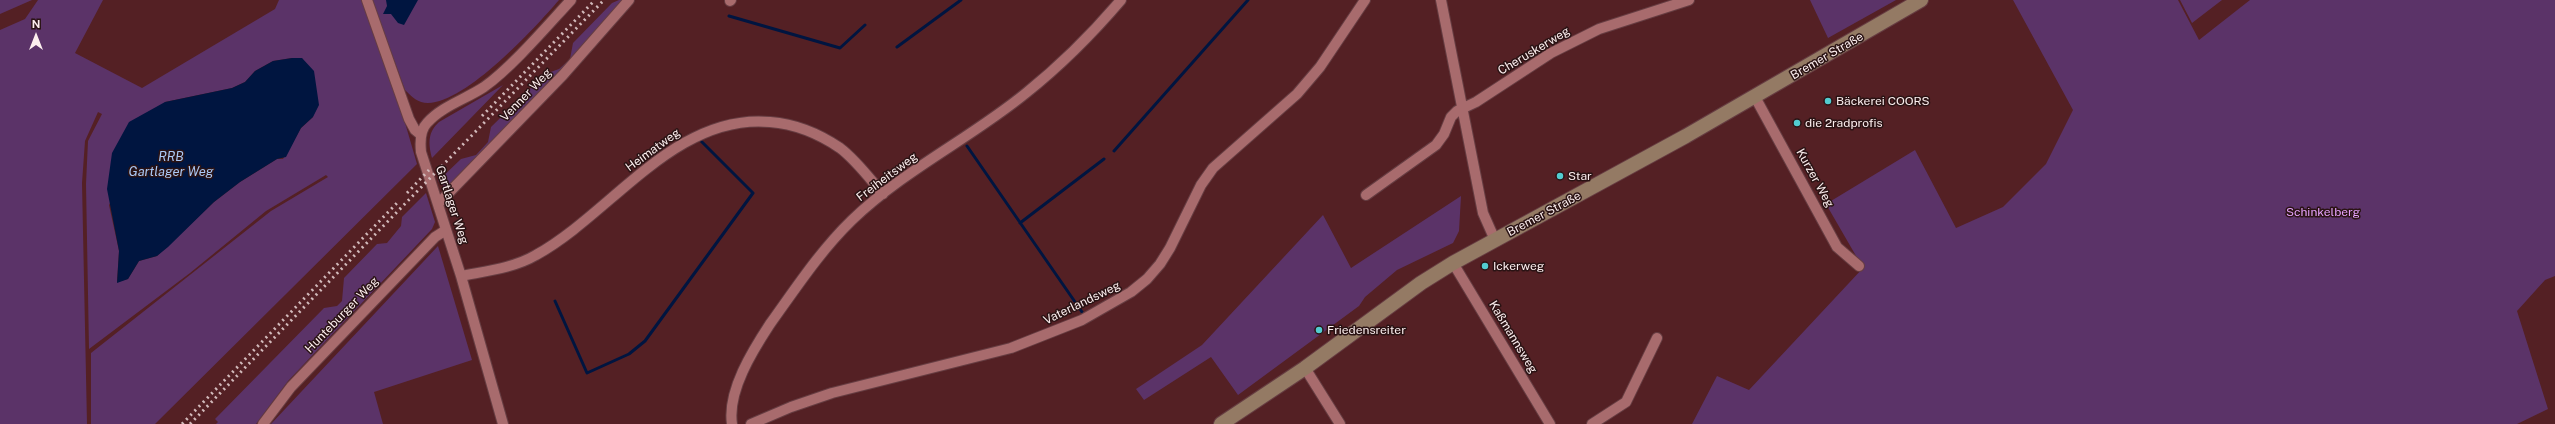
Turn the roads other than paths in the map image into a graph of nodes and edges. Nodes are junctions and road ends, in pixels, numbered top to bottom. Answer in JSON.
{"nodes":[{"id":1,"x":367,"y":0,"type":"edge"},
{"id":2,"x":571,"y":0,"type":"edge"},
{"id":3,"x":629,"y":0,"type":"edge"},
{"id":4,"x":1121,"y":0,"type":"edge"},
{"id":5,"x":1365,"y":0,"type":"edge"},
{"id":6,"x":1441,"y":0,"type":"edge"},
{"id":7,"x":1689,"y":0,"type":"edge"},
{"id":8,"x":1922,"y":0,"type":"edge"},
{"id":9,"x":1755,"y":97,"type":"junction"},
{"id":10,"x":1463,"y":108,"type":"junction"},
{"id":11,"x":422,"y":135,"type":"junction"},
{"id":12,"x":884,"y":194,"type":"junction"},
{"id":13,"x":1366,"y":195,"type":"dead end"},
{"id":14,"x":438,"y":204,"type":"junction"},
{"id":15,"x":446,"y":230,"type":"junction"},
{"id":16,"x":1495,"y":240,"type":"junction"},
{"id":17,"x":1453,"y":264,"type":"junction"},
{"id":18,"x":1859,"y":266,"type":"dead end"},
{"id":19,"x":461,"y":276,"type":"junction"},
{"id":20,"x":1657,"y":338,"type":"dead end"},
{"id":21,"x":1305,"y":368,"type":"junction"},
{"id":22,"x":262,"y":424,"type":"edge"},
{"id":23,"x":503,"y":424,"type":"edge"},
{"id":24,"x":732,"y":424,"type":"edge"},
{"id":25,"x":751,"y":424,"type":"edge"},
{"id":26,"x":1221,"y":424,"type":"edge"},
{"id":27,"x":1340,"y":424,"type":"edge"},
{"id":28,"x":1550,"y":424,"type":"edge"},
{"id":29,"x":1592,"y":424,"type":"edge"}],
"edges":[{"from":1,"to":11,"type":"street"},
{"from":2,"to":11,"type":"street"},
{"from":3,"to":14,"type":"street","name":"Venner Weg"},
{"from":4,"to":12,"type":"street","name":"Freiheitsweg"},
{"from":5,"to":25,"type":"street","name":"Vaterlandsweg"},
{"from":6,"to":10,"type":"street"},
{"from":7,"to":10,"type":"street","name":"Cheruskerweg"},
{"from":8,"to":9,"type":"main road","name":"Bremer Straße"},
{"from":9,"to":16,"type":"main road","name":"Bremer Straße"},
{"from":9,"to":18,"type":"street","name":"Kurzer Weg"},
{"from":10,"to":13,"type":"street","name":"Cheruskerweg"},
{"from":10,"to":16,"type":"street"},
{"from":11,"to":14,"type":"street","name":"Gartlager Weg"},
{"from":12,"to":19,"type":"street","name":"Heimatweg"},
{"from":12,"to":24,"type":"street","name":"Freiheitsweg"},
{"from":14,"to":15,"type":"street","name":"Gartlager Weg"},
{"from":15,"to":19,"type":"street","name":"Gartlager Weg"},
{"from":15,"to":22,"type":"street","name":"Hunteburger Weg"},
{"from":16,"to":17,"type":"main road","name":"Bremer Straße"},
{"from":17,"to":21,"type":"main road","name":"Bremer Straße"},
{"from":17,"to":28,"type":"street","name":"Kaßmannsweg"},
{"from":19,"to":23,"type":"street","name":"Gartlager Weg"},
{"from":20,"to":29,"type":"street"},
{"from":21,"to":26,"type":"main road","name":"Bremer Straße"},
{"from":21,"to":27,"type":"street"}]}
